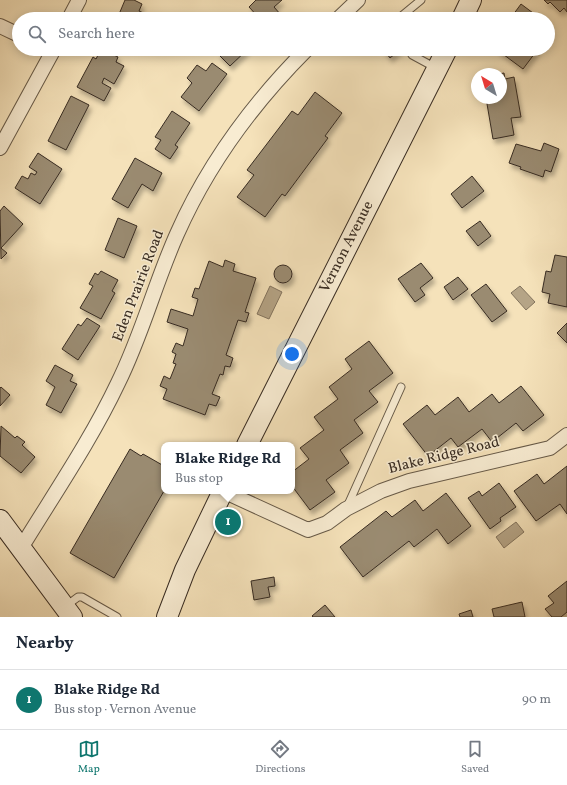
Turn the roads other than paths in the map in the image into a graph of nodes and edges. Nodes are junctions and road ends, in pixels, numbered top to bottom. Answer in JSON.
{"nodes":[{"id":1,"x":80,"y":0,"type":"edge"},
{"id":2,"x":358,"y":0,"type":"edge"},
{"id":3,"x":421,"y":0,"type":"edge"},
{"id":4,"x":471,"y":0,"type":"edge"},
{"id":5,"x":73,"y":12,"type":"edge"},
{"id":6,"x":345,"y":12,"type":"edge"},
{"id":7,"x":406,"y":12,"type":"edge"},
{"id":8,"x":465,"y":12,"type":"edge"},
{"id":9,"x":0,"y":26,"type":"edge"},
{"id":10,"x":12,"y":32,"type":"edge"},
{"id":11,"x":48,"y":56,"type":"edge"},
{"id":12,"x":300,"y":56,"type":"edge"},
{"id":13,"x":414,"y":56,"type":"edge"},
{"id":14,"x":444,"y":56,"type":"edge"},
{"id":15,"x":438,"y":69,"type":"junction"},
{"id":16,"x":0,"y":148,"type":"edge"},
{"id":17,"x":401,"y":387,"type":"dead end"},
{"id":18,"x":567,"y":434,"type":"edge"},
{"id":19,"x":249,"y":442,"type":"edge"},
{"id":20,"x":222,"y":494,"type":"edge"},
{"id":21,"x":230,"y":494,"type":"edge"},
{"id":22,"x":346,"y":509,"type":"junction"},
{"id":23,"x":0,"y":520,"type":"edge"},
{"id":24,"x":21,"y":548,"type":"junction"},
{"id":25,"x":68,"y":612,"type":"edge"},
{"id":26,"x":117,"y":617,"type":"edge"},
{"id":27,"x":167,"y":617,"type":"edge"}],
"edges":[{"from":1,"to":5,"type":"street"},
{"from":2,"to":6,"type":"street"},
{"from":3,"to":7,"type":"lane"},
{"from":4,"to":8,"type":"main road"},
{"from":9,"to":10,"type":"street"},
{"from":11,"to":16,"type":"street"},
{"from":12,"to":24,"type":"street","name":"Eden Prairie Road"},
{"from":13,"to":15,"type":"lane"},
{"from":14,"to":15,"type":"main road","name":"Vernon Avenue"},
{"from":15,"to":19,"type":"main road","name":"Vernon Avenue"},
{"from":17,"to":22,"type":"lane"},
{"from":18,"to":22,"type":"street","name":"Blake Ridge Road"},
{"from":20,"to":27,"type":"main road"},
{"from":21,"to":22,"type":"street","name":"Blake Ridge Road"},
{"from":23,"to":24,"type":"main road"},
{"from":24,"to":25,"type":"main road"},
{"from":25,"to":26,"type":"lane"}]}
